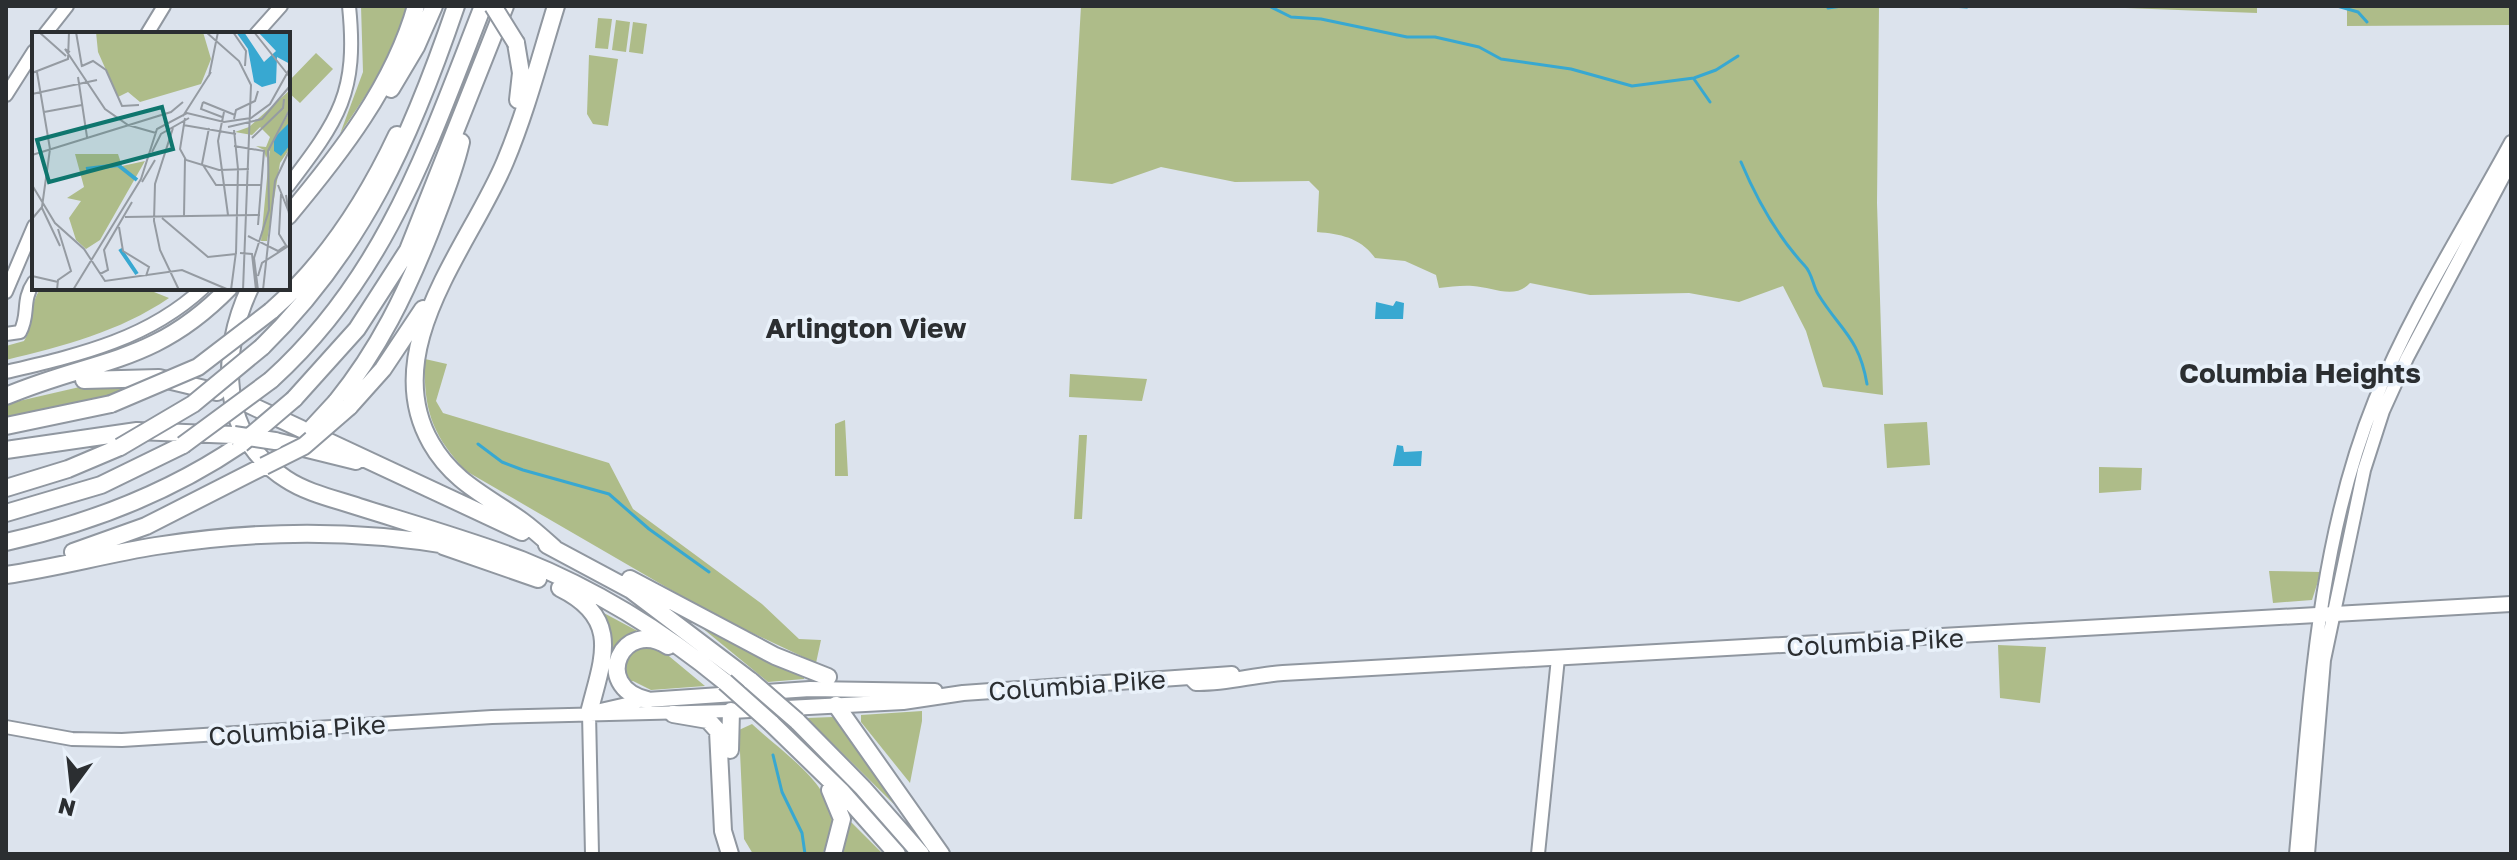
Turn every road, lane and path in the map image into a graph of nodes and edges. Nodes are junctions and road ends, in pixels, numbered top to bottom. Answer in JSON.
{"nodes":[{"id":1,"x":67,"y":6,"type":"edge"},
{"id":2,"x":164,"y":6,"type":"edge"},
{"id":3,"x":281,"y":6,"type":"edge"},
{"id":4,"x":349,"y":6,"type":"edge"},
{"id":5,"x":416,"y":6,"type":"edge"},
{"id":6,"x":434,"y":6,"type":"edge"},
{"id":7,"x":455,"y":6,"type":"edge"},
{"id":8,"x":483,"y":6,"type":"edge"},
{"id":9,"x":493,"y":6,"type":"edge"},
{"id":10,"x":505,"y":6,"type":"edge"},
{"id":11,"x":556,"y":6,"type":"edge"},
{"id":12,"x":47,"y":32,"type":"edge"},
{"id":13,"x":148,"y":32,"type":"edge"},
{"id":14,"x":258,"y":32,"type":"edge"},
{"id":15,"x":32,"y":54,"type":"edge"},
{"id":16,"x":471,"y":94,"type":"junction"},
{"id":17,"x":6,"y":95,"type":"edge"},
{"id":18,"x":2511,"y":142,"type":"edge"},
{"id":19,"x":341,"y":149,"type":"junction"},
{"id":20,"x":2511,"y":162,"type":"edge"},
{"id":21,"x":501,"y":172,"type":"junction"},
{"id":22,"x":290,"y":183,"type":"edge"},
{"id":23,"x":309,"y":191,"type":"junction"},
{"id":24,"x":290,"y":214,"type":"edge"},
{"id":25,"x":290,"y":221,"type":"edge"},
{"id":26,"x":32,"y":231,"type":"edge"},
{"id":27,"x":468,"y":237,"type":"junction"},
{"id":28,"x":32,"y":286,"type":"edge"},
{"id":29,"x":200,"y":290,"type":"edge"},
{"id":30,"x":227,"y":290,"type":"edge"},
{"id":31,"x":249,"y":290,"type":"edge"},
{"id":32,"x":6,"y":292,"type":"edge"},
{"id":33,"x":6,"y":334,"type":"edge"},
{"id":34,"x":6,"y":372,"type":"edge"},
{"id":35,"x":6,"y":397,"type":"edge"},
{"id":36,"x":342,"y":405,"type":"junction"},
{"id":37,"x":6,"y":426,"type":"edge"},
{"id":38,"x":238,"y":439,"type":"junction"},
{"id":39,"x":6,"y":450,"type":"edge"},
{"id":40,"x":408,"y":476,"type":"junction"},
{"id":41,"x":6,"y":488,"type":"edge"},
{"id":42,"x":57,"y":500,"type":"junction"},
{"id":43,"x":6,"y":513,"type":"edge"},
{"id":44,"x":6,"y":522,"type":"edge"},
{"id":45,"x":6,"y":542,"type":"edge"},
{"id":46,"x":434,"y":543,"type":"junction"},
{"id":47,"x":554,"y":548,"type":"junction"},
{"id":48,"x":586,"y":565,"type":"junction"},
{"id":49,"x":6,"y":572,"type":"edge"},
{"id":50,"x":562,"y":578,"type":"junction"},
{"id":51,"x":2511,"y":604,"type":"edge"},
{"id":52,"x":2325,"y":616,"type":"junction"},
{"id":53,"x":1558,"y":658,"type":"junction"},
{"id":54,"x":725,"y":682,"type":"junction"},
{"id":55,"x":831,"y":690,"type":"junction"},
{"id":56,"x":963,"y":693,"type":"junction"},
{"id":57,"x":647,"y":700,"type":"junction"},
{"id":58,"x":731,"y":711,"type":"junction"},
{"id":59,"x":589,"y":713,"type":"junction"},
{"id":60,"x":673,"y":714,"type":"junction"},
{"id":61,"x":771,"y":723,"type":"junction"},
{"id":62,"x":6,"y":727,"type":"edge"},
{"id":63,"x":592,"y":854,"type":"edge"},
{"id":64,"x":730,"y":854,"type":"edge"},
{"id":65,"x":742,"y":854,"type":"edge"},
{"id":66,"x":833,"y":854,"type":"edge"},
{"id":67,"x":897,"y":854,"type":"edge"},
{"id":68,"x":921,"y":854,"type":"edge"},
{"id":69,"x":941,"y":854,"type":"edge"},
{"id":70,"x":1538,"y":854,"type":"edge"},
{"id":71,"x":2296,"y":854,"type":"edge"},
{"id":72,"x":2308,"y":854,"type":"edge"}],
"edges":[{"from":1,"to":12,"type":"main road"},
{"from":2,"to":13,"type":"main road"},
{"from":3,"to":14,"type":"main road"},
{"from":4,"to":22,"type":"main road"},
{"from":5,"to":19,"type":"highway"},
{"from":6,"to":19,"type":"highway"},
{"from":7,"to":37,"type":"highway","bridge":true},
{"from":7,"to":41,"type":"highway","bridge":true},
{"from":8,"to":42,"type":"highway","bridge":true},
{"from":9,"to":21,"type":"highway","bridge":true},
{"from":10,"to":16,"type":"highway"},
{"from":11,"to":21,"type":"highway"},
{"from":15,"to":17,"type":"main road"},
{"from":16,"to":36,"type":"highway"},
{"from":16,"to":38,"type":"highway","bridge":true},
{"from":18,"to":52,"type":"main road"},
{"from":19,"to":23,"type":"highway"},
{"from":20,"to":52,"type":"main road"},
{"from":21,"to":27,"type":"highway"},
{"from":23,"to":24,"type":"highway"},
{"from":23,"to":25,"type":"highway"},
{"from":26,"to":32,"type":"main road"},
{"from":27,"to":36,"type":"highway"},
{"from":27,"to":47,"type":"highway"},
{"from":28,"to":33,"type":"main road"},
{"from":29,"to":34,"type":"main road"},
{"from":30,"to":35,"type":"highway"},
{"from":31,"to":50,"type":"highway"},
{"from":35,"to":40,"type":"highway"},
{"from":36,"to":49,"type":"highway","bridge":true},
{"from":38,"to":39,"type":"highway"},
{"from":38,"to":40,"type":"highway","bridge":true},
{"from":38,"to":45,"type":"highway"},
{"from":40,"to":47,"type":"highway"},
{"from":42,"to":43,"type":"highway"},
{"from":42,"to":44,"type":"highway"},
{"from":46,"to":49,"type":"highway"},
{"from":46,"to":50,"type":"highway"},
{"from":46,"to":59,"type":"highway"},
{"from":47,"to":48,"type":"highway"},
{"from":48,"to":55,"type":"highway"},
{"from":48,"to":68,"type":"highway","bridge":true},
{"from":50,"to":54,"type":"highway"},
{"from":51,"to":52,"type":"main road","name":"Columbia Pike"},
{"from":52,"to":53,"type":"main road","name":"Columbia Pike"},
{"from":52,"to":71,"type":"main road"},
{"from":52,"to":72,"type":"main road"},
{"from":53,"to":56,"type":"main road","name":"Columbia Pike"},
{"from":53,"to":70,"type":"main road"},
{"from":54,"to":57,"type":"highway"},
{"from":54,"to":61,"type":"highway","bridge":true},
{"from":55,"to":56,"type":"main road","name":"Columbia Pike"},
{"from":55,"to":56,"type":"main road","name":"Columbia Pike"},
{"from":55,"to":57,"type":"main road","name":"Columbia Pike"},
{"from":55,"to":58,"type":"main road","name":"Columbia Pike"},
{"from":55,"to":69,"type":"highway"},
{"from":57,"to":59,"type":"main road","name":"Columbia Pike"},
{"from":58,"to":60,"type":"main road","name":"Columbia Pike"},
{"from":58,"to":65,"type":"highway"},
{"from":59,"to":60,"type":"main road","name":"Columbia Pike"},
{"from":59,"to":62,"type":"main road","name":"Columbia Pike"},
{"from":59,"to":63,"type":"main road"},
{"from":60,"to":64,"type":"highway"},
{"from":61,"to":66,"type":"highway"},
{"from":61,"to":67,"type":"highway"}]}
